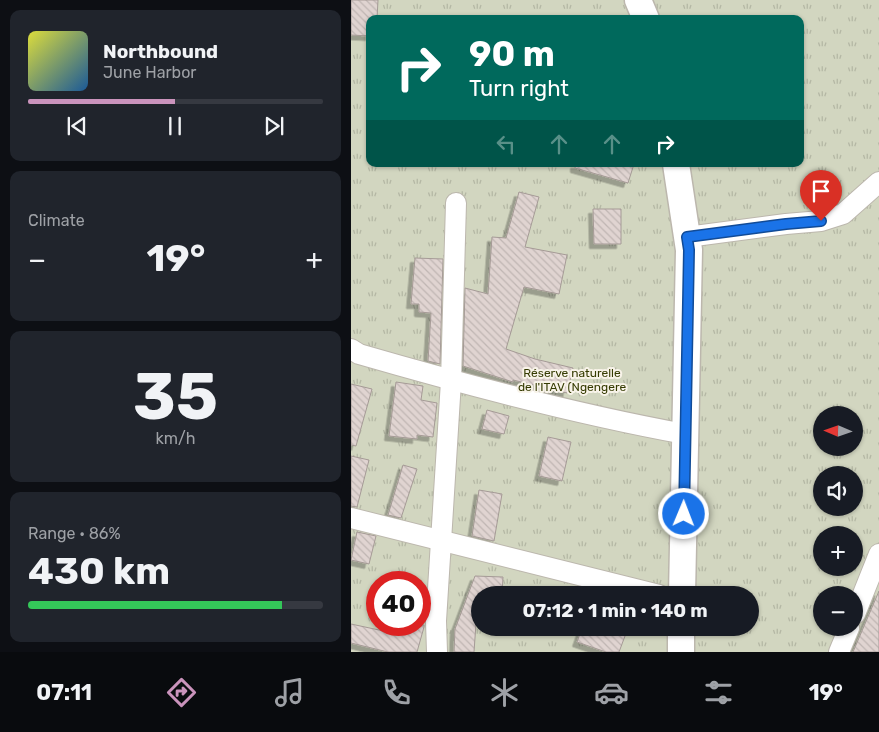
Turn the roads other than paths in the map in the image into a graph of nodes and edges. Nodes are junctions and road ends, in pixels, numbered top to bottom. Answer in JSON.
{"nodes":[{"id":1,"x":638,"y":0,"type":"edge"},
{"id":2,"x":644,"y":15,"type":"edge"},
{"id":3,"x":677,"y":167,"type":"edge"},
{"id":4,"x":879,"y":182,"type":"edge"},
{"id":5,"x":456,"y":203,"type":"dead end"},
{"id":6,"x":687,"y":237,"type":"junction"},
{"id":7,"x":351,"y":349,"type":"edge"},
{"id":8,"x":451,"y":381,"type":"junction"},
{"id":9,"x":685,"y":434,"type":"junction"},
{"id":10,"x":351,"y":518,"type":"edge"},
{"id":11,"x":442,"y":542,"type":"junction"},
{"id":12,"x":879,"y":554,"type":"edge"},
{"id":13,"x":622,"y":586,"type":"edge"},
{"id":14,"x":682,"y":586,"type":"edge"},
{"id":15,"x":863,"y":594,"type":"edge"},
{"id":16,"x":681,"y":636,"type":"edge"},
{"id":17,"x":846,"y":636,"type":"edge"},
{"id":18,"x":437,"y":652,"type":"edge"},
{"id":19,"x":681,"y":652,"type":"edge"},
{"id":20,"x":839,"y":652,"type":"edge"}],
"edges":[{"from":1,"to":2,"type":"street"},
{"from":3,"to":6,"type":"street"},
{"from":4,"to":6,"type":"street"},
{"from":5,"to":8,"type":"street"},
{"from":6,"to":9,"type":"street"},
{"from":7,"to":8,"type":"street"},
{"from":8,"to":9,"type":"street"},
{"from":8,"to":11,"type":"street"},
{"from":9,"to":14,"type":"street"},
{"from":10,"to":11,"type":"street"},
{"from":11,"to":13,"type":"street"},
{"from":11,"to":18,"type":"street"},
{"from":12,"to":15,"type":"street"},
{"from":16,"to":19,"type":"street"},
{"from":17,"to":20,"type":"street"}]}
